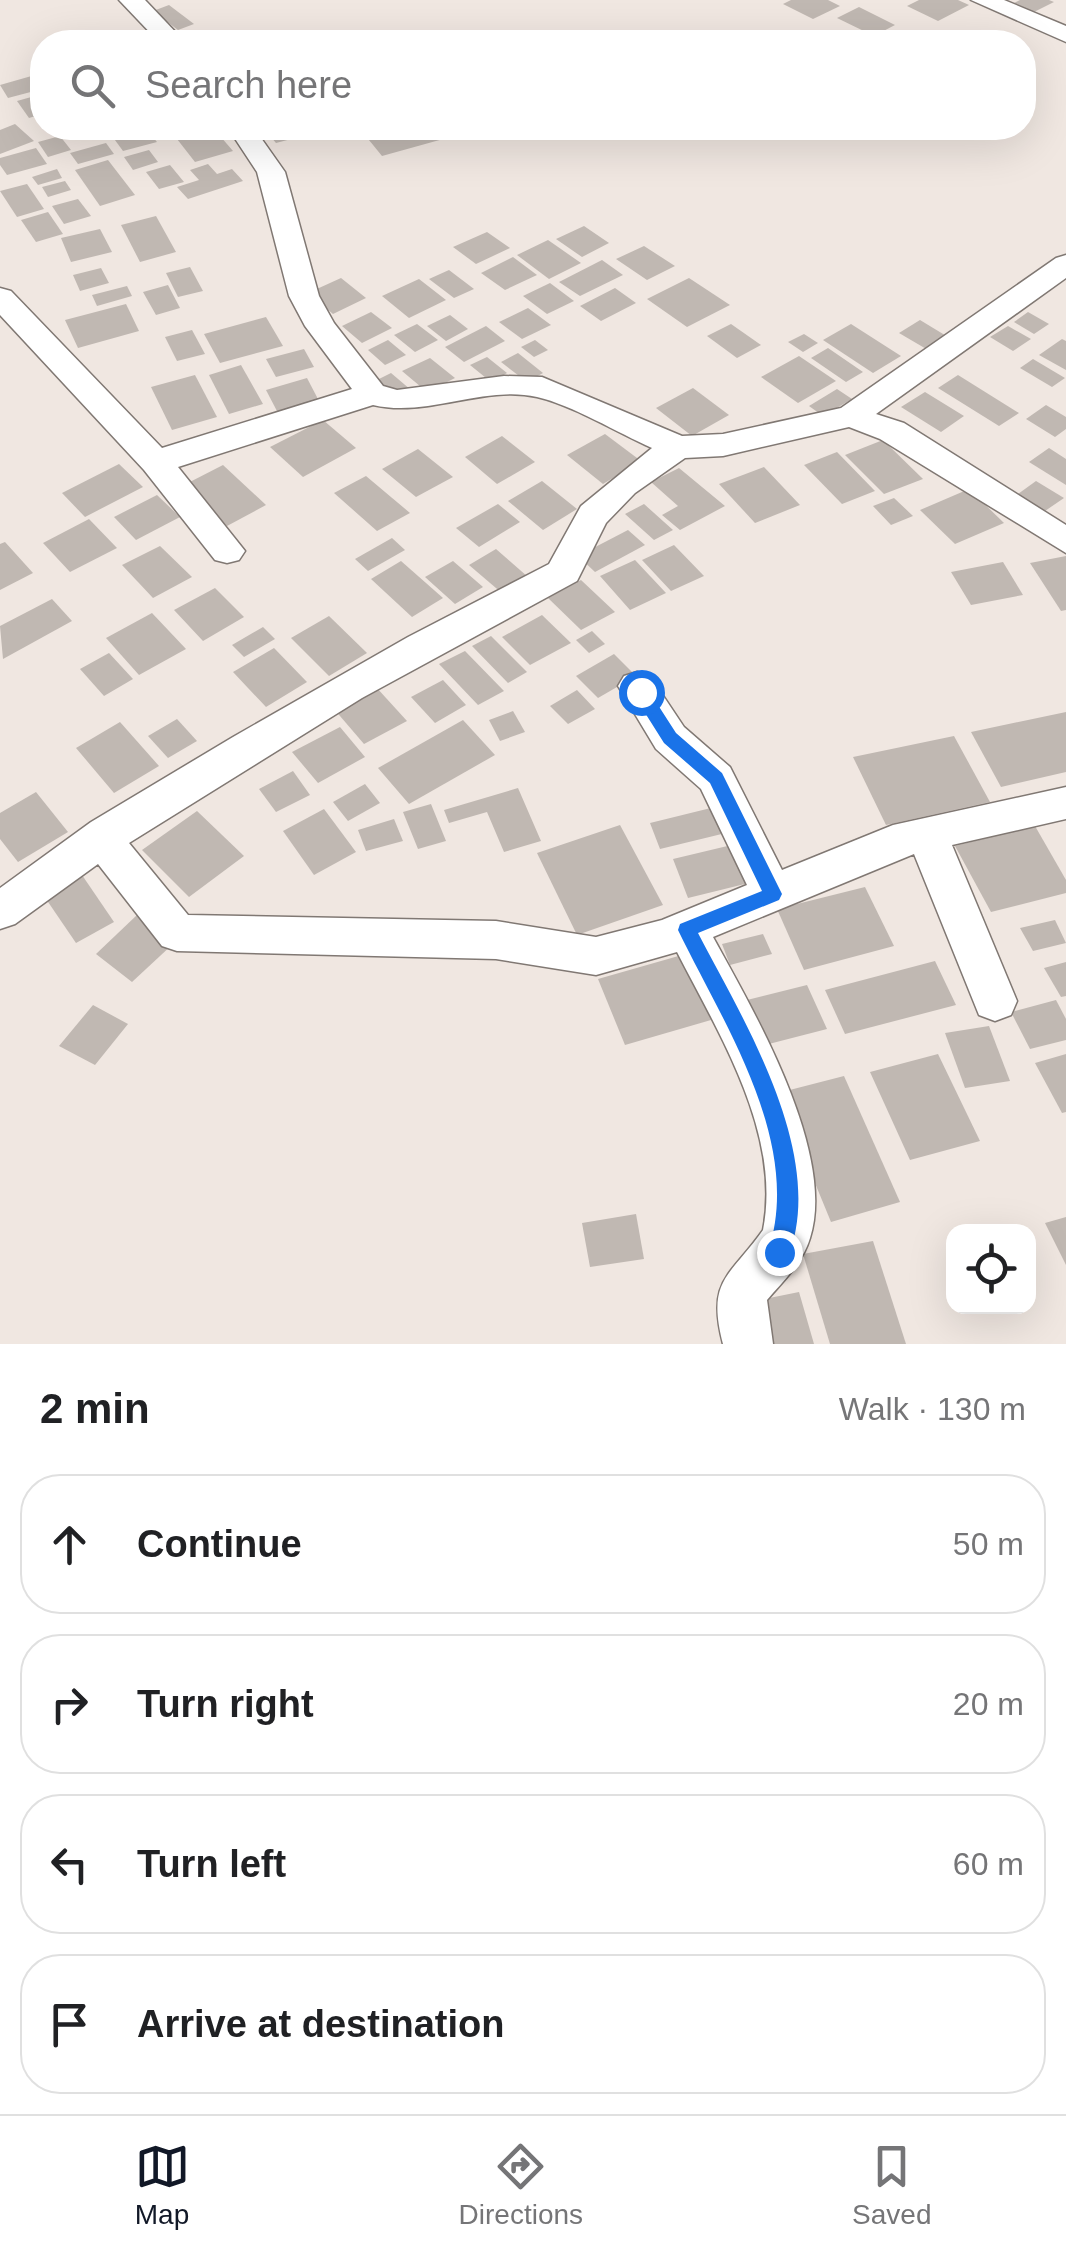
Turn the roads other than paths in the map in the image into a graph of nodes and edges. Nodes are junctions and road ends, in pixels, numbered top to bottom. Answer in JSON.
{"nodes":[{"id":1,"x":130,"y":0,"type":"edge"},
{"id":2,"x":983,"y":0,"type":"edge"},
{"id":3,"x":160,"y":30,"type":"edge"},
{"id":4,"x":1066,"y":35,"type":"edge"},
{"id":5,"x":249,"y":140,"type":"edge"},
{"id":6,"x":1066,"y":264,"type":"edge"},
{"id":7,"x":0,"y":296,"type":"edge"},
{"id":8,"x":372,"y":394,"type":"junction"},
{"id":9,"x":851,"y":416,"type":"junction"},
{"id":10,"x":678,"y":447,"type":"junction"},
{"id":11,"x":156,"y":462,"type":"junction"},
{"id":12,"x":1058,"y":526,"type":"edge"},
{"id":13,"x":227,"y":551,"type":"dead end"},
{"id":14,"x":637,"y":686,"type":"dead end"},
{"id":15,"x":1066,"y":803,"type":"edge"},
{"id":16,"x":926,"y":833,"type":"junction"},
{"id":17,"x":104,"y":834,"type":"junction"},
{"id":18,"x":772,"y":894,"type":"junction"},
{"id":19,"x":0,"y":911,"type":"edge"},
{"id":20,"x":687,"y":930,"type":"junction"},
{"id":21,"x":995,"y":1001,"type":"dead end"},
{"id":22,"x":748,"y":1344,"type":"edge"}],
"edges":[{"from":1,"to":3,"type":"street"},
{"from":2,"to":4,"type":"street"},
{"from":5,"to":8,"type":"street"},
{"from":6,"to":9,"type":"street"},
{"from":7,"to":11,"type":"street"},
{"from":8,"to":10,"type":"street"},
{"from":8,"to":11,"type":"street"},
{"from":9,"to":10,"type":"street"},
{"from":9,"to":12,"type":"street"},
{"from":10,"to":17,"type":"street"},
{"from":11,"to":13,"type":"street"},
{"from":14,"to":18,"type":"street"},
{"from":15,"to":16,"type":"street"},
{"from":16,"to":18,"type":"street"},
{"from":16,"to":21,"type":"street"},
{"from":17,"to":19,"type":"street"},
{"from":17,"to":20,"type":"street"},
{"from":18,"to":20,"type":"street"},
{"from":20,"to":22,"type":"street"}]}
